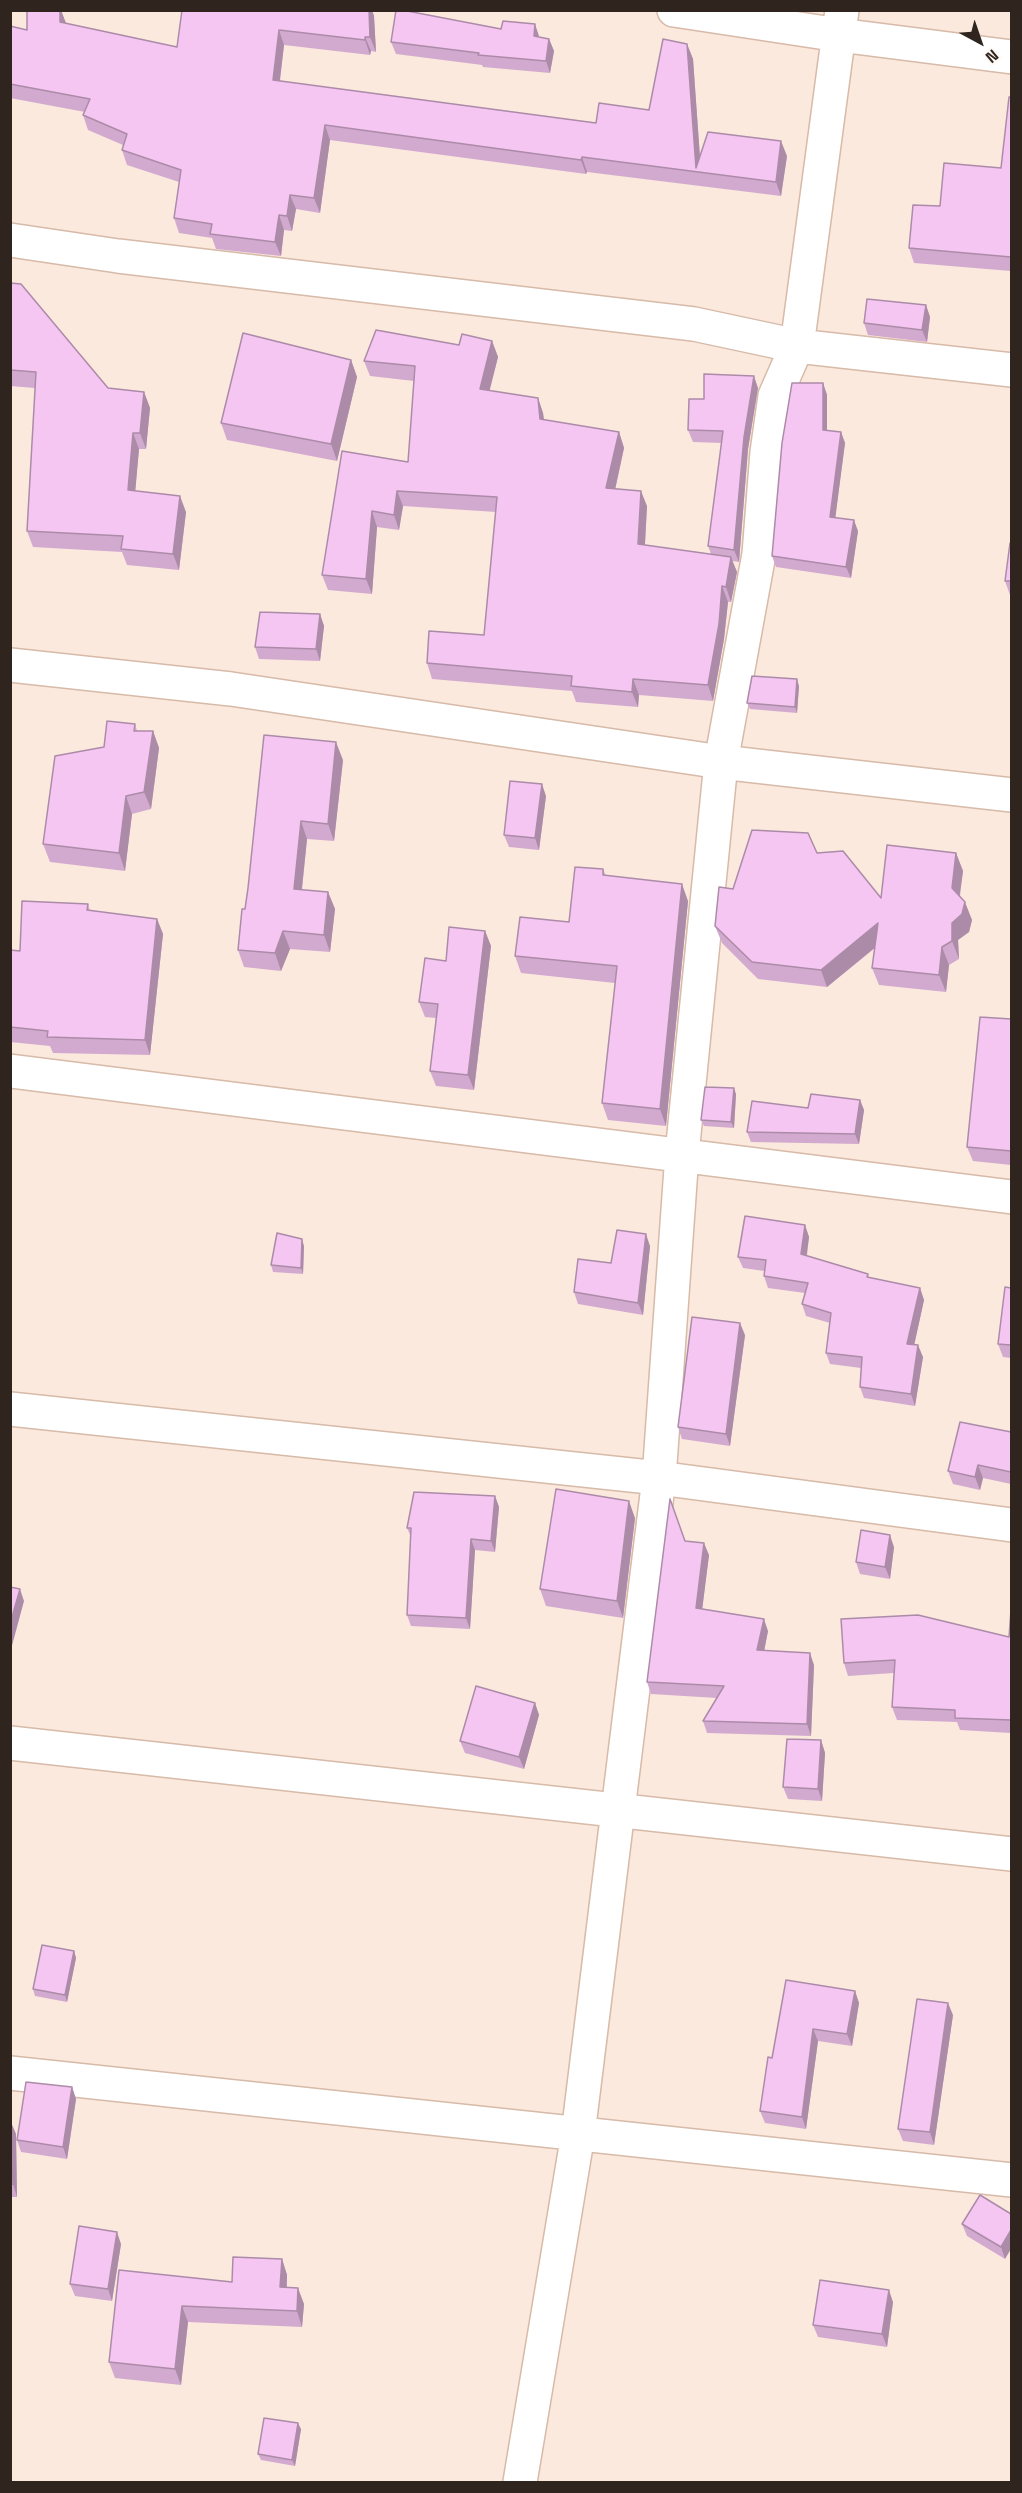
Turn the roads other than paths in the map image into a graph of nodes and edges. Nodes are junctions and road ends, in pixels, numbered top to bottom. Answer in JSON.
{"nodes":[{"id":1,"x":674,"y":10,"type":"edge"},
{"id":2,"x":840,"y":23,"type":"edge"},
{"id":3,"x":1011,"y":57,"type":"edge"},
{"id":4,"x":10,"y":240,"type":"edge"},
{"id":5,"x":797,"y":346,"type":"junction"},
{"id":6,"x":1011,"y":370,"type":"edge"},
{"id":7,"x":10,"y":665,"type":"edge"},
{"id":8,"x":721,"y":762,"type":"junction"},
{"id":9,"x":1011,"y":795,"type":"edge"},
{"id":10,"x":10,"y":1071,"type":"edge"},
{"id":11,"x":682,"y":1154,"type":"junction"},
{"id":12,"x":1011,"y":1197,"type":"edge"},
{"id":13,"x":10,"y":1409,"type":"edge"},
{"id":14,"x":659,"y":1478,"type":"junction"},
{"id":15,"x":1011,"y":1525,"type":"edge"},
{"id":16,"x":10,"y":1743,"type":"edge"},
{"id":17,"x":619,"y":1811,"type":"junction"},
{"id":18,"x":1011,"y":1854,"type":"edge"},
{"id":19,"x":10,"y":2073,"type":"edge"},
{"id":20,"x":578,"y":2134,"type":"junction"},
{"id":21,"x":1011,"y":2180,"type":"edge"},
{"id":22,"x":520,"y":2482,"type":"edge"}],
"edges":[{"from":1,"to":2,"type":"street"},
{"from":2,"to":3,"type":"street"},
{"from":2,"to":5,"type":"street"},
{"from":4,"to":5,"type":"street"},
{"from":5,"to":6,"type":"street"},
{"from":5,"to":8,"type":"street"},
{"from":7,"to":8,"type":"street"},
{"from":8,"to":9,"type":"street"},
{"from":8,"to":11,"type":"street"},
{"from":10,"to":11,"type":"street"},
{"from":11,"to":12,"type":"street"},
{"from":11,"to":14,"type":"street"},
{"from":13,"to":14,"type":"street"},
{"from":14,"to":15,"type":"street"},
{"from":14,"to":17,"type":"street"},
{"from":16,"to":17,"type":"street"},
{"from":17,"to":18,"type":"street"},
{"from":17,"to":20,"type":"street"},
{"from":19,"to":20,"type":"street"},
{"from":20,"to":21,"type":"street"},
{"from":20,"to":22,"type":"street"}]}
